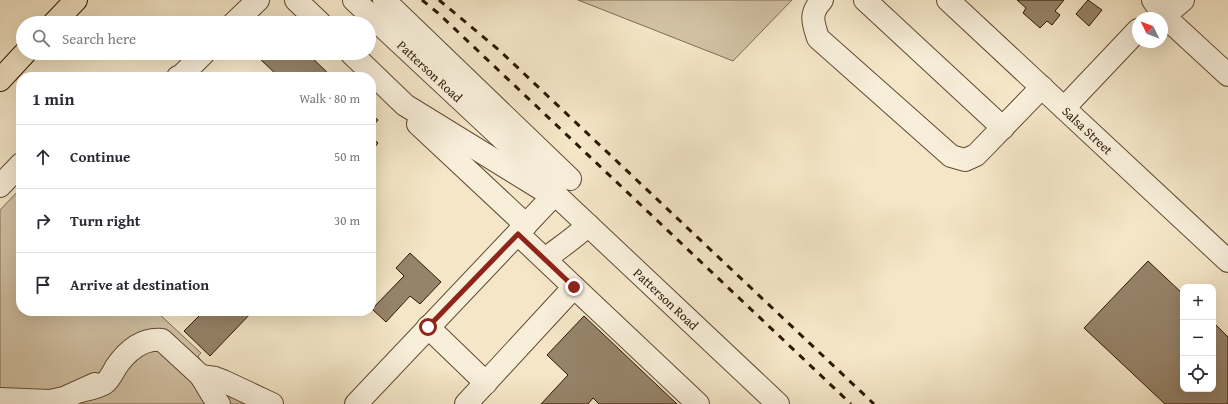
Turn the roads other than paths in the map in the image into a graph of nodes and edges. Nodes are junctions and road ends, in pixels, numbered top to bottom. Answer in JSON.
{"nodes":[{"id":1,"x":76,"y":0,"type":"edge"},
{"id":2,"x":258,"y":0,"type":"edge"},
{"id":3,"x":296,"y":0,"type":"edge"},
{"id":4,"x":354,"y":0,"type":"edge"},
{"id":5,"x":384,"y":0,"type":"edge"},
{"id":6,"x":822,"y":0,"type":"edge"},
{"id":7,"x":866,"y":0,"type":"edge"},
{"id":8,"x":948,"y":0,"type":"edge"},
{"id":9,"x":1183,"y":0,"type":"edge"},
{"id":10,"x":1158,"y":11,"type":"edge"},
{"id":11,"x":61,"y":16,"type":"edge"},
{"id":12,"x":241,"y":16,"type":"edge"},
{"id":13,"x":313,"y":16,"type":"edge"},
{"id":14,"x":371,"y":16,"type":"edge"},
{"id":15,"x":376,"y":21,"type":"edge"},
{"id":16,"x":1132,"y":36,"type":"edge"},
{"id":17,"x":19,"y":60,"type":"edge"},
{"id":18,"x":197,"y":60,"type":"edge"},
{"id":19,"x":358,"y":60,"type":"edge"},
{"id":20,"x":185,"y":72,"type":"edge"},
{"id":21,"x":371,"y":72,"type":"edge"},
{"id":22,"x":1228,"y":76,"type":"edge"},
{"id":23,"x":376,"y":77,"type":"edge"},
{"id":24,"x":0,"y":80,"type":"edge"},
{"id":25,"x":1042,"y":87,"type":"junction"},
{"id":26,"x":405,"y":105,"type":"junction"},
{"id":27,"x":1064,"y":108,"type":"junction"},
{"id":28,"x":1003,"y":128,"type":"junction"},
{"id":29,"x":16,"y":169,"type":"edge"},
{"id":30,"x":0,"y":186,"type":"edge"},
{"id":31,"x":562,"y":186,"type":"junction"},
{"id":32,"x":588,"y":224,"type":"junction"},
{"id":33,"x":522,"y":230,"type":"junction"},
{"id":34,"x":545,"y":259,"type":"junction"},
{"id":35,"x":1228,"y":261,"type":"edge"},
{"id":36,"x":574,"y":287,"type":"junction"},
{"id":37,"x":428,"y":327,"type":"junction"},
{"id":38,"x":202,"y":376,"type":"junction"},
{"id":39,"x":486,"y":383,"type":"junction"},
{"id":40,"x":0,"y":399,"type":"edge"},
{"id":41,"x":219,"y":404,"type":"edge"},
{"id":42,"x":272,"y":404,"type":"edge"},
{"id":43,"x":356,"y":404,"type":"edge"},
{"id":44,"x":466,"y":404,"type":"edge"},
{"id":45,"x":698,"y":404,"type":"edge"},
{"id":46,"x":778,"y":404,"type":"edge"}],
"edges":[{"from":1,"to":11,"type":"main road"},
{"from":2,"to":12,"type":"street"},
{"from":3,"to":13,"type":"street"},
{"from":4,"to":14,"type":"street","name":"Patterson Road"},
{"from":5,"to":31,"type":"street"},
{"from":6,"to":28,"type":"street"},
{"from":7,"to":28,"type":"street"},
{"from":8,"to":25,"type":"street","name":"Salsa Street"},
{"from":9,"to":10,"type":"street"},
{"from":10,"to":22,"type":"street"},
{"from":15,"to":31,"type":"street","name":"Patterson Road"},
{"from":16,"to":27,"type":"street"},
{"from":17,"to":24,"type":"main road"},
{"from":18,"to":20,"type":"street"},
{"from":19,"to":21,"type":"street","name":"Patterson Road"},
{"from":23,"to":26,"type":"street","name":"Patterson Road"},
{"from":25,"to":27,"type":"street","name":"Salsa Street"},
{"from":25,"to":28,"type":"street"},
{"from":26,"to":31,"type":"street","name":"Patterson Road"},
{"from":26,"to":33,"type":"street"},
{"from":27,"to":35,"type":"street","name":"Salsa Street"},
{"from":29,"to":30,"type":"street"},
{"from":31,"to":32,"type":"street","name":"Patterson Road"},
{"from":31,"to":33,"type":"street"},
{"from":32,"to":34,"type":"street"},
{"from":32,"to":46,"type":"street","name":"Patterson Road"},
{"from":33,"to":34,"type":"street"},
{"from":33,"to":37,"type":"street"},
{"from":34,"to":36,"type":"street"},
{"from":36,"to":39,"type":"street"},
{"from":36,"to":45,"type":"street"},
{"from":37,"to":39,"type":"street"},
{"from":37,"to":43,"type":"street"},
{"from":38,"to":40,"type":"street"},
{"from":38,"to":41,"type":"street"},
{"from":38,"to":42,"type":"street"},
{"from":39,"to":44,"type":"street"}]}
